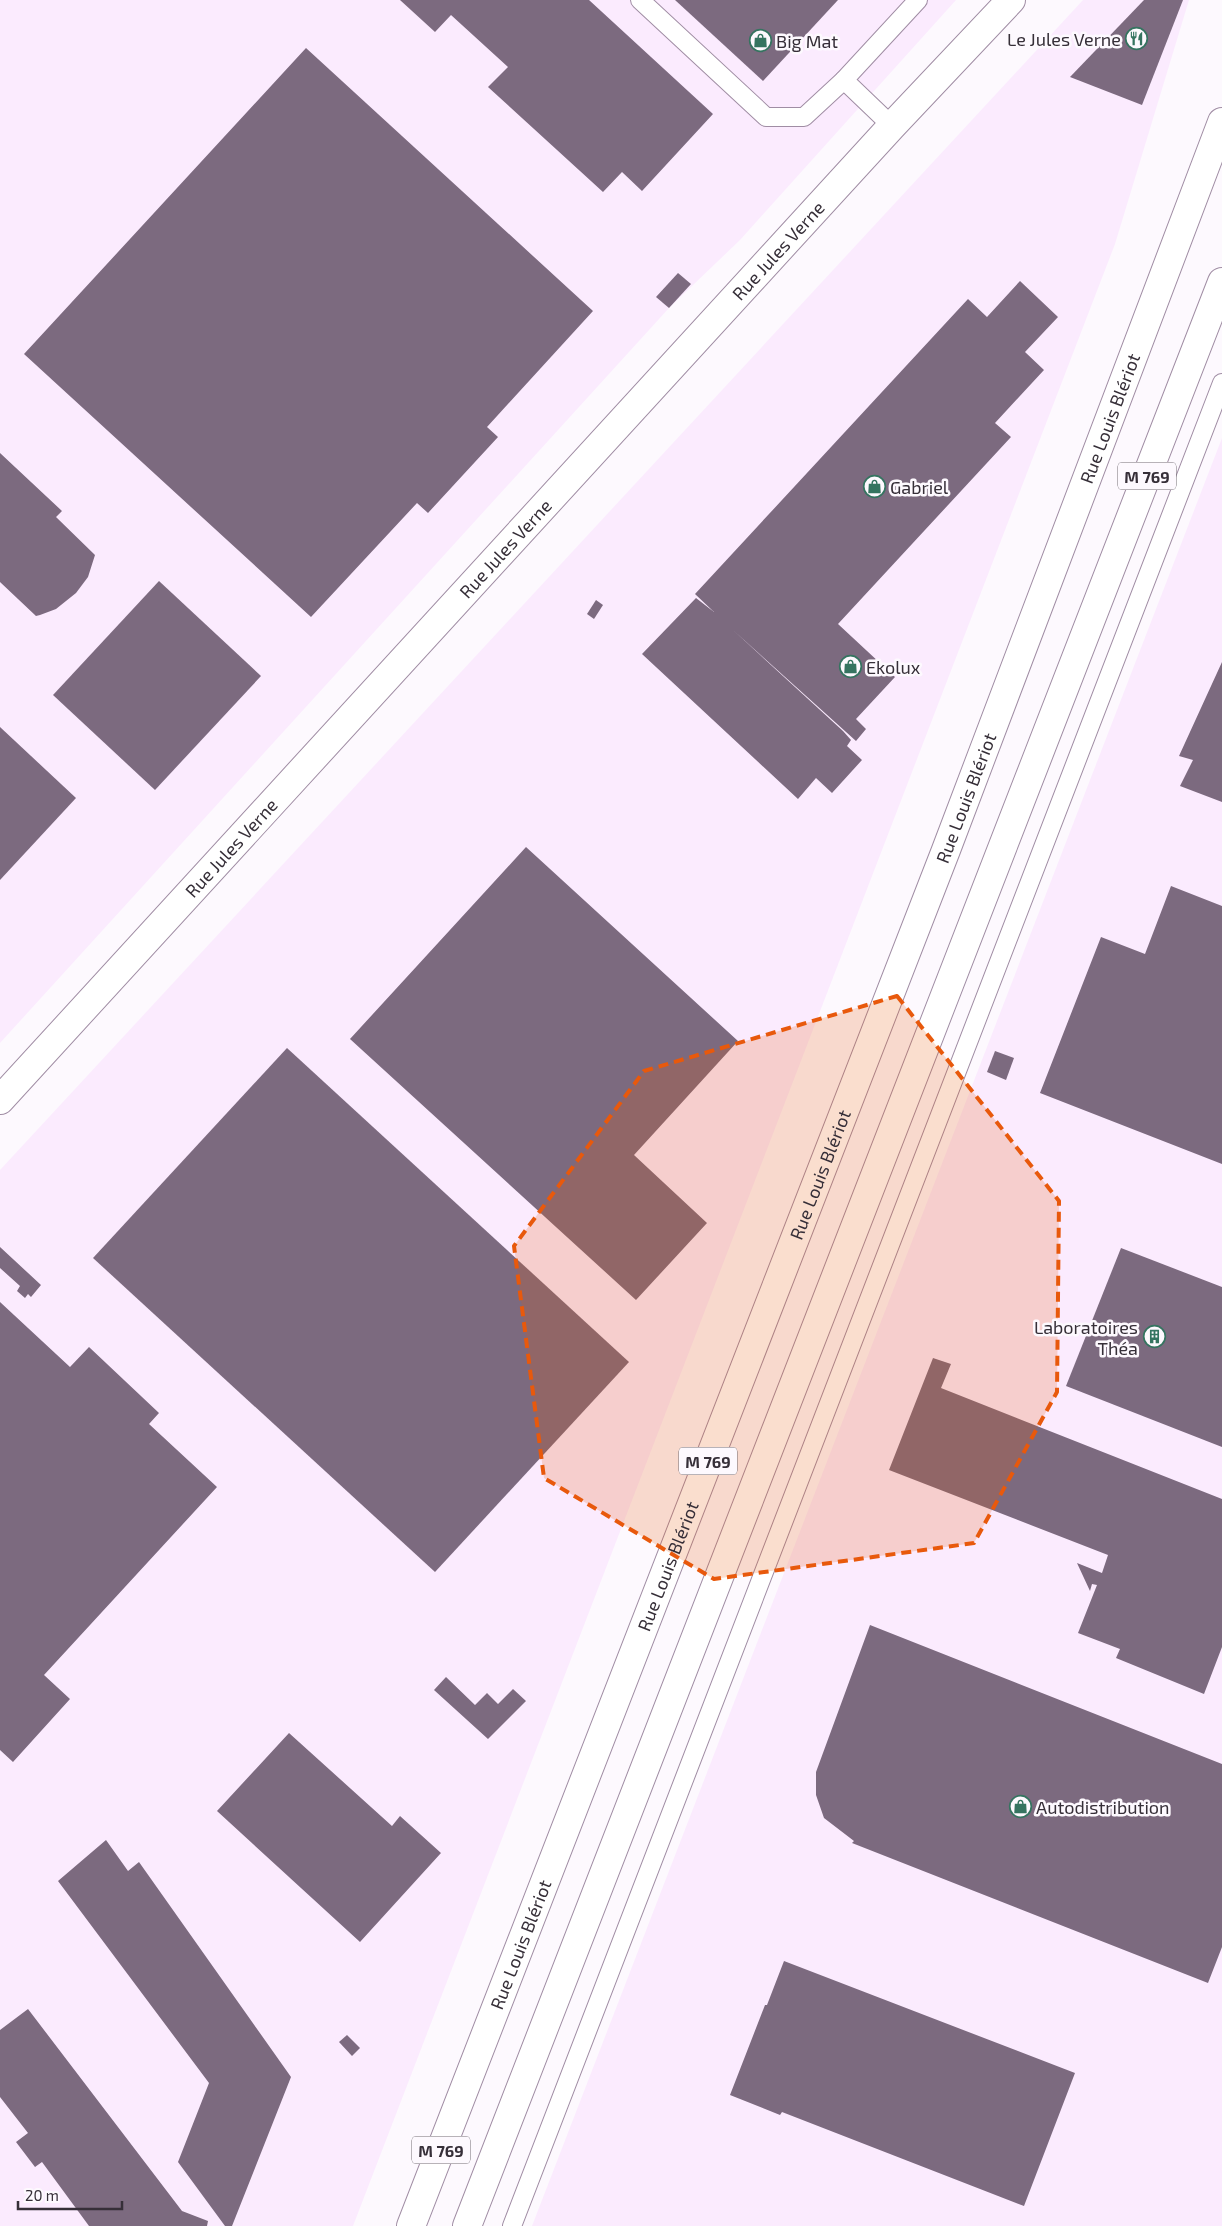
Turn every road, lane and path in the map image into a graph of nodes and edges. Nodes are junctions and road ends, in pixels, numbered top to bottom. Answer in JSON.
{"nodes":[{"id":1,"x":640,"y":0,"type":"edge"},
{"id":2,"x":918,"y":0,"type":"edge"},
{"id":3,"x":1011,"y":0,"type":"edge"},
{"id":4,"x":844,"y":80,"type":"junction"},
{"id":5,"x":1222,"y":122,"type":"edge"},
{"id":6,"x":892,"y":126,"type":"junction"},
{"id":7,"x":1222,"y":282,"type":"edge"},
{"id":8,"x":1222,"y":383,"type":"edge"},
{"id":9,"x":0,"y":1100,"type":"edge"},
{"id":10,"x":411,"y":2226,"type":"edge"},
{"id":11,"x":467,"y":2226,"type":"edge"},
{"id":12,"x":512,"y":2226,"type":"edge"}],
"edges":[{"from":1,"to":4,"type":"lane"},
{"from":2,"to":4,"type":"lane"},
{"from":3,"to":6,"type":"main road","name":"Rue Jules Verne"},
{"from":4,"to":6,"type":"lane"},
{"from":5,"to":10,"type":"main road","name":"Rue Louis Blériot","number":"M 769"},
{"from":6,"to":9,"type":"main road","name":"Rue Jules Verne"},
{"from":7,"to":11,"type":"main road","number":"M 769"},
{"from":8,"to":12,"type":"lane"}]}
